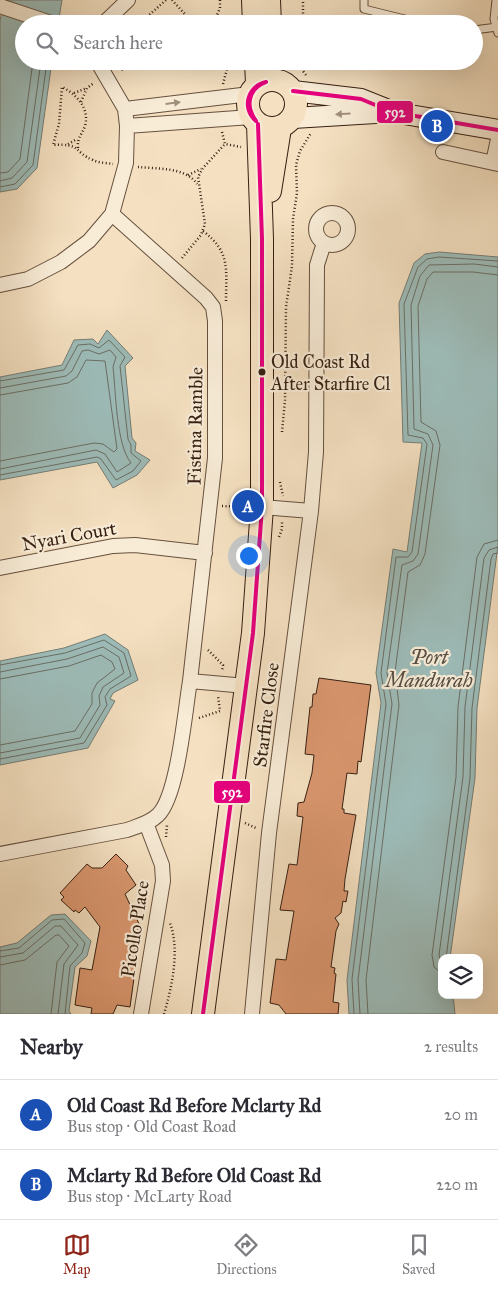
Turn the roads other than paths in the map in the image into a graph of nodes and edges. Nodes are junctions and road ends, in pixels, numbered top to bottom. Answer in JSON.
{"nodes":[{"id":1,"x":128,"y":0,"type":"edge"},
{"id":2,"x":253,"y":0,"type":"edge"},
{"id":3,"x":268,"y":0,"type":"edge"},
{"id":4,"x":364,"y":0,"type":"edge"},
{"id":5,"x":496,"y":0,"type":"edge"},
{"id":6,"x":0,"y":6,"type":"edge"},
{"id":7,"x":27,"y":15,"type":"edge"},
{"id":8,"x":112,"y":15,"type":"edge"},
{"id":9,"x":254,"y":15,"type":"edge"},
{"id":10,"x":269,"y":15,"type":"edge"},
{"id":11,"x":388,"y":15,"type":"edge"},
{"id":12,"x":483,"y":30,"type":"edge"},
{"id":13,"x":497,"y":30,"type":"edge"},
{"id":14,"x":102,"y":70,"type":"edge"},
{"id":15,"x":255,"y":70,"type":"edge"},
{"id":16,"x":282,"y":78,"type":"edge"},
{"id":17,"x":254,"y":89,"type":"junction"},
{"id":18,"x":124,"y":109,"type":"junction"},
{"id":19,"x":392,"y":112,"type":"junction"},
{"id":20,"x":254,"y":120,"type":"junction"},
{"id":21,"x":287,"y":123,"type":"junction"},
{"id":22,"x":127,"y":126,"type":"junction"},
{"id":23,"x":498,"y":130,"type":"edge"},
{"id":24,"x":498,"y":139,"type":"edge"},
{"id":25,"x":443,"y":152,"type":"dead end"},
{"id":26,"x":495,"y":164,"type":"edge"},
{"id":27,"x":112,"y":214,"type":"junction"},
{"id":28,"x":262,"y":239,"type":"junction"},
{"id":29,"x":324,"y":243,"type":"dead end"},
{"id":30,"x":0,"y":285,"type":"edge"},
{"id":31,"x":254,"y":507,"type":"junction"},
{"id":32,"x":311,"y":511,"type":"junction"},
{"id":33,"x":205,"y":553,"type":"junction"},
{"id":34,"x":0,"y":568,"type":"edge"},
{"id":35,"x":190,"y":681,"type":"junction"},
{"id":36,"x":246,"y":686,"type":"junction"},
{"id":37,"x":146,"y":823,"type":"junction"},
{"id":38,"x":0,"y":854,"type":"edge"},
{"id":39,"x":141,"y":1014,"type":"edge"},
{"id":40,"x":203,"y":1014,"type":"edge"},
{"id":41,"x":252,"y":1014,"type":"edge"}],
"edges":[{"from":1,"to":8,"type":"street"},
{"from":2,"to":9,"type":"main road"},
{"from":3,"to":10,"type":"main road"},
{"from":4,"to":11,"type":"lane"},
{"from":5,"to":13,"type":"lane"},
{"from":6,"to":7,"type":"street"},
{"from":12,"to":13,"type":"lane"},
{"from":14,"to":18,"type":"street"},
{"from":15,"to":17,"type":"main road"},
{"from":16,"to":17,"type":"main road"},
{"from":16,"to":19,"type":"street"},
{"from":16,"to":21,"type":"main road"},
{"from":18,"to":17,"type":"street","one_way":true},
{"from":17,"to":20,"type":"main road"},
{"from":18,"to":22,"type":"street"},
{"from":19,"to":21,"type":"street","one_way":true},
{"from":19,"to":23,"type":"street"},
{"from":20,"to":21,"type":"main road"},
{"from":20,"to":22,"type":"street"},
{"from":20,"to":28,"type":"main road"},
{"from":21,"to":28,"type":"main road"},
{"from":22,"to":27,"type":"street"},
{"from":24,"to":26,"type":"street"},
{"from":25,"to":26,"type":"street"},
{"from":27,"to":30,"type":"street"},
{"from":27,"to":33,"type":"street","name":"Fistina Ramble"},
{"from":28,"to":31,"type":"main road"},
{"from":29,"to":32,"type":"street","name":"Starfire Close"},
{"from":31,"to":32,"type":"street"},
{"from":31,"to":36,"type":"main road"},
{"from":32,"to":41,"type":"street","name":"Starfire Close"},
{"from":33,"to":34,"type":"street","name":"Nyari Court"},
{"from":33,"to":35,"type":"street","name":"Fistina Ramble"},
{"from":35,"to":36,"type":"street"},
{"from":35,"to":37,"type":"street","name":"Fistina Ramble"},
{"from":36,"to":40,"type":"main road"},
{"from":37,"to":38,"type":"street","name":"Fistina Ramble"},
{"from":37,"to":39,"type":"street","name":"Picollo Place"}]}
